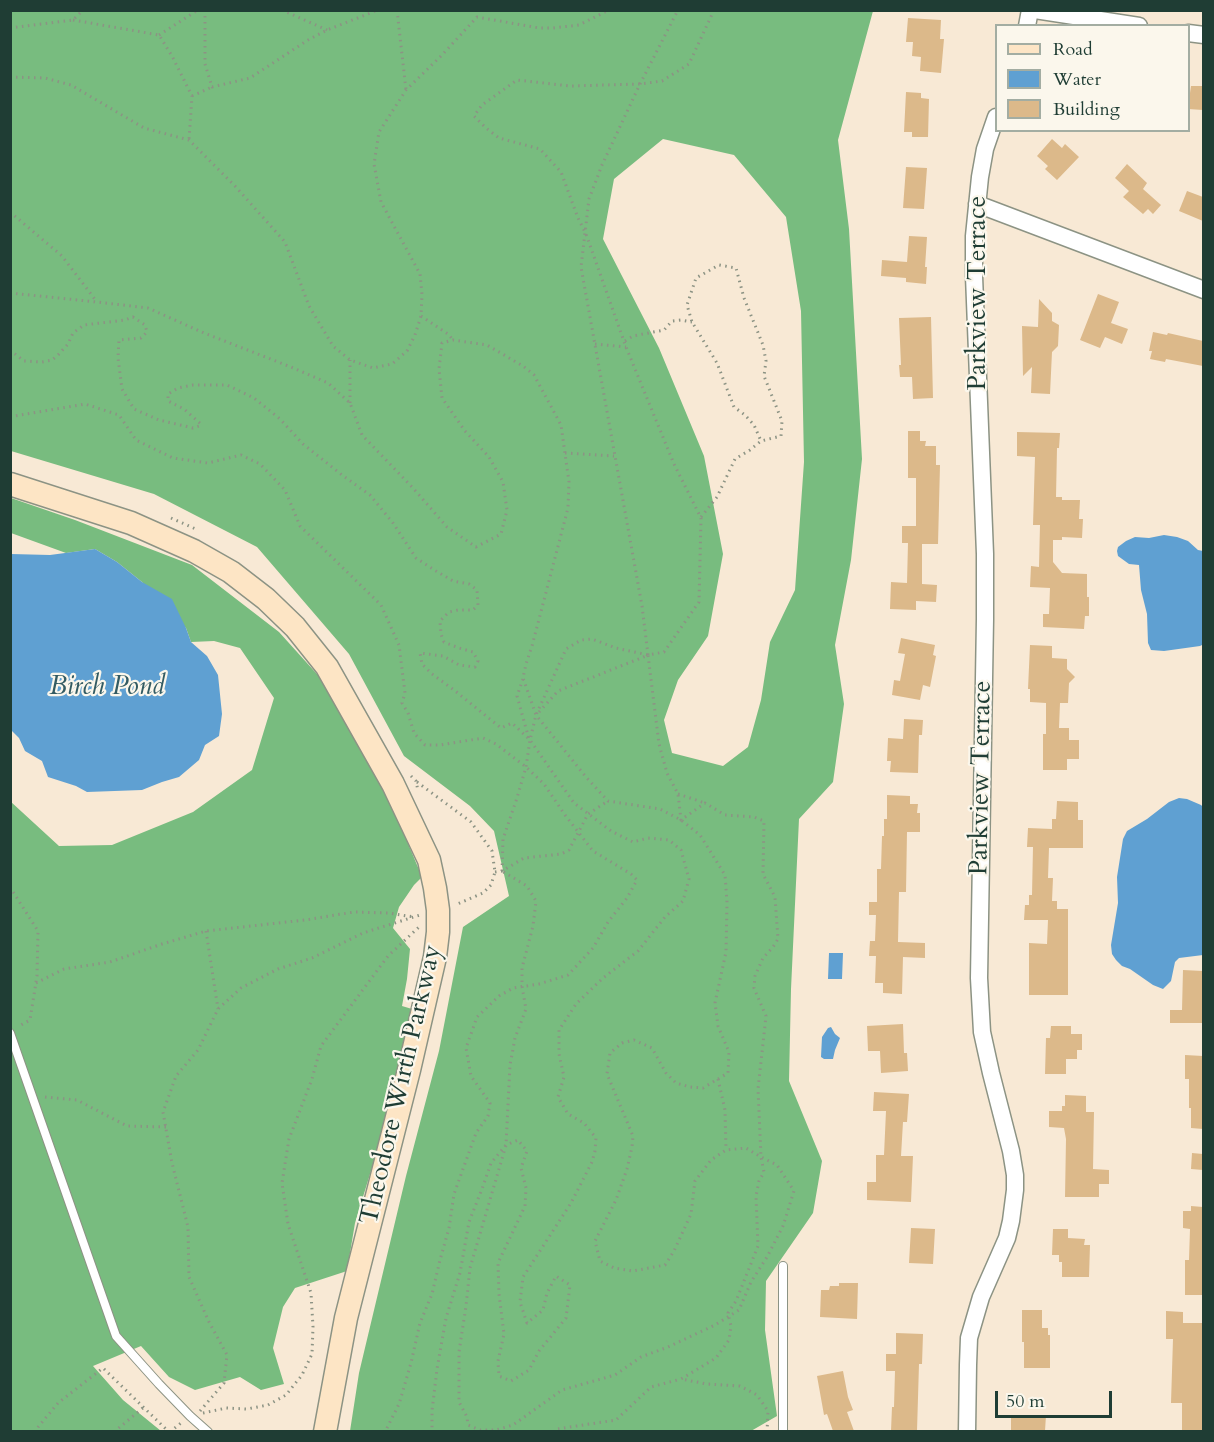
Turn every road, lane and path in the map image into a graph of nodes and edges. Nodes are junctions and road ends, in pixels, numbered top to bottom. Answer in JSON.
{"nodes":[{"id":1,"x":83,"y":10,"type":"edge"},
{"id":2,"x":198,"y":10,"type":"edge"},
{"id":3,"x":205,"y":10,"type":"edge"},
{"id":4,"x":282,"y":10,"type":"edge"},
{"id":5,"x":378,"y":10,"type":"edge"},
{"id":6,"x":397,"y":10,"type":"edge"},
{"id":7,"x":609,"y":10,"type":"edge"},
{"id":8,"x":678,"y":10,"type":"edge"},
{"id":9,"x":714,"y":10,"type":"edge"},
{"id":10,"x":1035,"y":10,"type":"edge"},
{"id":11,"x":73,"y":20,"type":"junction"},
{"id":12,"x":1126,"y":24,"type":"edge"},
{"id":13,"x":10,"y":28,"type":"edge"},
{"id":14,"x":327,"y":30,"type":"junction"},
{"id":15,"x":159,"y":35,"type":"junction"},
{"id":16,"x":10,"y":77,"type":"edge"},
{"id":17,"x":640,"y":84,"type":"junction"},
{"id":18,"x":212,"y":87,"type":"junction"},
{"id":19,"x":406,"y":90,"type":"junction"},
{"id":20,"x":192,"y":96,"type":"junction"},
{"id":21,"x":995,"y":120,"type":"edge"},
{"id":22,"x":189,"y":140,"type":"junction"},
{"id":23,"x":977,"y":204,"type":"junction"},
{"id":24,"x":10,"y":212,"type":"edge"},
{"id":25,"x":586,"y":234,"type":"junction"},
{"id":26,"x":1203,"y":290,"type":"edge"},
{"id":27,"x":10,"y":293,"type":"edge"},
{"id":28,"x":97,"y":302,"type":"junction"},
{"id":29,"x":422,"y":316,"type":"junction"},
{"id":30,"x":692,"y":322,"type":"junction"},
{"id":31,"x":453,"y":340,"type":"junction"},
{"id":32,"x":624,"y":341,"type":"junction"},
{"id":33,"x":595,"y":344,"type":"junction"},
{"id":34,"x":626,"y":347,"type":"junction"},
{"id":35,"x":10,"y":350,"type":"edge"},
{"id":36,"x":350,"y":360,"type":"junction"},
{"id":37,"x":350,"y":404,"type":"junction"},
{"id":38,"x":761,"y":441,"type":"junction"},
{"id":39,"x":565,"y":453,"type":"junction"},
{"id":40,"x":614,"y":456,"type":"junction"},
{"id":41,"x":10,"y":484,"type":"edge"},
{"id":42,"x":163,"y":516,"type":"dead end"},
{"id":43,"x":701,"y":518,"type":"junction"},
{"id":44,"x":200,"y":531,"type":"dead end"},
{"id":45,"x":648,"y":655,"type":"junction"},
{"id":46,"x":523,"y":678,"type":"junction"},
{"id":47,"x":536,"y":715,"type":"junction"},
{"id":48,"x":530,"y":740,"type":"junction"},
{"id":49,"x":408,"y":774,"type":"dead end"},
{"id":50,"x":416,"y":781,"type":"junction"},
{"id":51,"x":418,"y":791,"type":"dead end"},
{"id":52,"x":678,"y":794,"type":"junction"},
{"id":53,"x":608,"y":801,"type":"junction"},
{"id":54,"x":705,"y":803,"type":"junction"},
{"id":55,"x":588,"y":814,"type":"junction"},
{"id":56,"x":681,"y":820,"type":"junction"},
{"id":57,"x":502,"y":871,"type":"junction"},
{"id":58,"x":495,"y":872,"type":"junction"},
{"id":59,"x":10,"y":887,"type":"edge"},
{"id":60,"x":447,"y":905,"type":"junction"},
{"id":61,"x":415,"y":917,"type":"junction"},
{"id":62,"x":206,"y":931,"type":"junction"},
{"id":63,"x":36,"y":983,"type":"junction"},
{"id":64,"x":218,"y":1009,"type":"junction"},
{"id":65,"x":10,"y":1032,"type":"edge"},
{"id":66,"x":718,"y":1079,"type":"junction"},
{"id":67,"x":33,"y":1095,"type":"junction"},
{"id":68,"x":166,"y":1126,"type":"junction"},
{"id":69,"x":506,"y":1145,"type":"junction"},
{"id":70,"x":726,"y":1150,"type":"junction"},
{"id":71,"x":760,"y":1157,"type":"junction"},
{"id":72,"x":783,"y":1266,"type":"dead end"},
{"id":73,"x":728,"y":1317,"type":"junction"},
{"id":74,"x":681,"y":1379,"type":"junction"},
{"id":75,"x":144,"y":1407,"type":"junction"},
{"id":76,"x":180,"y":1423,"type":"dead end"},
{"id":77,"x":34,"y":1431,"type":"edge"},
{"id":78,"x":114,"y":1431,"type":"edge"},
{"id":79,"x":170,"y":1431,"type":"edge"},
{"id":80,"x":208,"y":1431,"type":"edge"},
{"id":81,"x":325,"y":1431,"type":"edge"},
{"id":82,"x":432,"y":1431,"type":"edge"},
{"id":83,"x":553,"y":1431,"type":"edge"},
{"id":84,"x":767,"y":1431,"type":"edge"},
{"id":85,"x":783,"y":1431,"type":"edge"},
{"id":86,"x":967,"y":1431,"type":"edge"}],
"edges":[{"from":1,"to":11,"type":"path"},
{"from":2,"to":15,"type":"path"},
{"from":3,"to":18,"type":"path"},
{"from":4,"to":14,"type":"path"},
{"from":5,"to":14,"type":"path"},
{"from":6,"to":19,"type":"path"},
{"from":7,"to":19,"type":"path"},
{"from":8,"to":17,"type":"path"},
{"from":9,"to":17,"type":"path"},
{"from":10,"to":12,"type":"street"},
{"from":11,"to":13,"type":"path"},
{"from":11,"to":15,"type":"path"},
{"from":14,"to":18,"type":"path"},
{"from":15,"to":20,"type":"path"},
{"from":16,"to":22,"type":"path"},
{"from":17,"to":25,"type":"path"},
{"from":17,"to":25,"type":"path"},
{"from":18,"to":20,"type":"path"},
{"from":19,"to":29,"type":"path"},
{"from":20,"to":22,"type":"path"},
{"from":21,"to":23,"type":"street","name":"Parkview Terrace"},
{"from":22,"to":36,"type":"path"},
{"from":23,"to":26,"type":"street"},
{"from":23,"to":86,"type":"street","name":"Parkview Terrace"},
{"from":24,"to":28,"type":"path"},
{"from":25,"to":32,"type":"path"},
{"from":25,"to":33,"type":"path"},
{"from":27,"to":28,"type":"path"},
{"from":28,"to":37,"type":"path"},
{"from":29,"to":31,"type":"path"},
{"from":29,"to":36,"type":"path"},
{"from":30,"to":32,"type":"path"},
{"from":30,"to":38,"type":"path"},
{"from":30,"to":38,"type":"path"},
{"from":31,"to":37,"type":"path"},
{"from":31,"to":39,"type":"path"},
{"from":32,"to":34,"type":"path"},
{"from":33,"to":34,"type":"path"},
{"from":33,"to":40,"type":"path"},
{"from":34,"to":43,"type":"path"},
{"from":35,"to":48,"type":"path"},
{"from":36,"to":37,"type":"path"},
{"from":38,"to":43,"type":"path"},
{"from":39,"to":40,"type":"path"},
{"from":39,"to":46,"type":"path"},
{"from":40,"to":45,"type":"path"},
{"from":41,"to":60,"type":"street","name":"Theodore Wirth Parkway"},
{"from":42,"to":44,"type":"path"},
{"from":43,"to":45,"type":"path"},
{"from":45,"to":47,"type":"path"},
{"from":45,"to":47,"type":"path"},
{"from":45,"to":52,"type":"path"},
{"from":46,"to":47,"type":"path"},
{"from":46,"to":48,"type":"path"},
{"from":47,"to":48,"type":"path"},
{"from":47,"to":53,"type":"path"},
{"from":48,"to":55,"type":"path"},
{"from":48,"to":57,"type":"path"},
{"from":49,"to":50,"type":"path"},
{"from":50,"to":51,"type":"path"},
{"from":50,"to":58,"type":"path"},
{"from":52,"to":54,"type":"path"},
{"from":52,"to":56,"type":"path"},
{"from":53,"to":55,"type":"path"},
{"from":53,"to":56,"type":"path"},
{"from":54,"to":56,"type":"path"},
{"from":54,"to":71,"type":"path"},
{"from":55,"to":57,"type":"path"},
{"from":55,"to":69,"type":"path"},
{"from":56,"to":66,"type":"path"},
{"from":57,"to":58,"type":"path"},
{"from":57,"to":69,"type":"path"},
{"from":58,"to":60,"type":"path"},
{"from":59,"to":63,"type":"path"},
{"from":60,"to":61,"type":"path"},
{"from":60,"to":68,"type":"path"},
{"from":60,"to":81,"type":"street","name":"Theodore Wirth Parkway"},
{"from":61,"to":62,"type":"path"},
{"from":61,"to":64,"type":"path"},
{"from":62,"to":63,"type":"path"},
{"from":62,"to":64,"type":"path"},
{"from":63,"to":65,"type":"path"},
{"from":64,"to":68,"type":"path"},
{"from":65,"to":67,"type":"lane"},
{"from":66,"to":70,"type":"path"},
{"from":66,"to":70,"type":"path"},
{"from":67,"to":68,"type":"path"},
{"from":67,"to":80,"type":"lane"},
{"from":69,"to":73,"type":"path"},
{"from":69,"to":82,"type":"path"},
{"from":70,"to":71,"type":"path"},
{"from":71,"to":73,"type":"path"},
{"from":71,"to":73,"type":"path"},
{"from":72,"to":85,"type":"lane"},
{"from":73,"to":74,"type":"path"},
{"from":74,"to":83,"type":"path"},
{"from":74,"to":84,"type":"path"},
{"from":75,"to":77,"type":"path"},
{"from":75,"to":78,"type":"path"},
{"from":75,"to":79,"type":"path"},
{"from":76,"to":79,"type":"path"}]}
